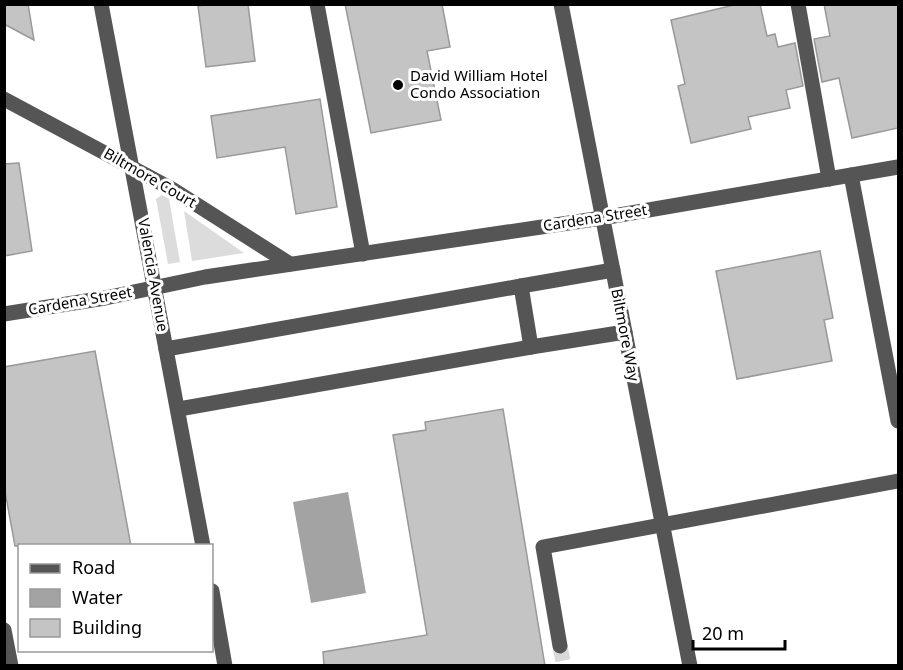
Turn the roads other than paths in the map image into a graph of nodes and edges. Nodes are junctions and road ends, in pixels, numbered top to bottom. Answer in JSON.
{"nodes":[{"id":1,"x":101,"y":4,"type":"edge"},
{"id":2,"x":317,"y":4,"type":"edge"},
{"id":3,"x":561,"y":4,"type":"edge"},
{"id":4,"x":798,"y":4,"type":"edge"},
{"id":5,"x":4,"y":99,"type":"edge"},
{"id":6,"x":132,"y":167,"type":"junction"},
{"id":7,"x":898,"y":167,"type":"edge"},
{"id":8,"x":851,"y":175,"type":"junction"},
{"id":9,"x":829,"y":179,"type":"junction"},
{"id":10,"x":603,"y":218,"type":"junction"},
{"id":11,"x":363,"y":254,"type":"junction"},
{"id":12,"x":290,"y":264,"type":"junction"},
{"id":13,"x":613,"y":270,"type":"junction"},
{"id":14,"x":521,"y":286,"type":"junction"},
{"id":15,"x":155,"y":288,"type":"junction"},
{"id":16,"x":4,"y":314,"type":"edge"},
{"id":17,"x":625,"y":332,"type":"junction"},
{"id":18,"x":531,"y":347,"type":"junction"},
{"id":19,"x":166,"y":349,"type":"junction"},
{"id":20,"x":894,"y":379,"type":"edge"},
{"id":21,"x":179,"y":409,"type":"junction"},
{"id":22,"x":898,"y":421,"type":"edge"},
{"id":23,"x":898,"y":481,"type":"edge"},
{"id":24,"x":662,"y":524,"type":"junction"},
{"id":25,"x":203,"y":544,"type":"edge"},
{"id":26,"x":213,"y":597,"type":"edge"},
{"id":27,"x":4,"y":630,"type":"edge"},
{"id":28,"x":560,"y":646,"type":"tunnel mouth"},
{"id":29,"x":11,"y":666,"type":"edge"},
{"id":30,"x":225,"y":666,"type":"edge"},
{"id":31,"x":690,"y":666,"type":"edge"}],
"edges":[{"from":1,"to":6,"type":"street","name":"Valencia Avenue"},
{"from":2,"to":11,"type":"street"},
{"from":3,"to":10,"type":"street","name":"Biltmore Way"},
{"from":4,"to":9,"type":"street"},
{"from":5,"to":6,"type":"street","name":"Biltmore Court"},
{"from":6,"to":12,"type":"street","name":"Biltmore Court"},
{"from":6,"to":15,"type":"street","name":"Valencia Avenue"},
{"from":7,"to":8,"type":"street","name":"Cardena Street"},
{"from":8,"to":9,"type":"street","name":"Cardena Street"},
{"from":8,"to":20,"type":"street"},
{"from":9,"to":10,"type":"street","name":"Cardena Street"},
{"from":10,"to":11,"type":"street","name":"Cardena Street"},
{"from":10,"to":13,"type":"street","name":"Biltmore Way"},
{"from":11,"to":12,"type":"street","name":"Cardena Street"},
{"from":12,"to":15,"type":"street","name":"Cardena Street"},
{"from":13,"to":14,"type":"street"},
{"from":13,"to":17,"type":"street","name":"Biltmore Way"},
{"from":14,"to":18,"type":"street"},
{"from":14,"to":19,"type":"street"},
{"from":15,"to":16,"type":"street","name":"Cardena Street"},
{"from":15,"to":19,"type":"street","name":"Valencia Avenue"},
{"from":17,"to":18,"type":"street"},
{"from":17,"to":24,"type":"street","name":"Biltmore Way"},
{"from":18,"to":21,"type":"street"},
{"from":19,"to":21,"type":"street","name":"Valencia Avenue"},
{"from":20,"to":22,"type":"street"},
{"from":21,"to":25,"type":"street","name":"Valencia Avenue"},
{"from":23,"to":24,"type":"street"},
{"from":24,"to":28,"type":"street"},
{"from":24,"to":31,"type":"street","name":"Biltmore Way"},
{"from":26,"to":30,"type":"street"},
{"from":27,"to":29,"type":"street"}]}
